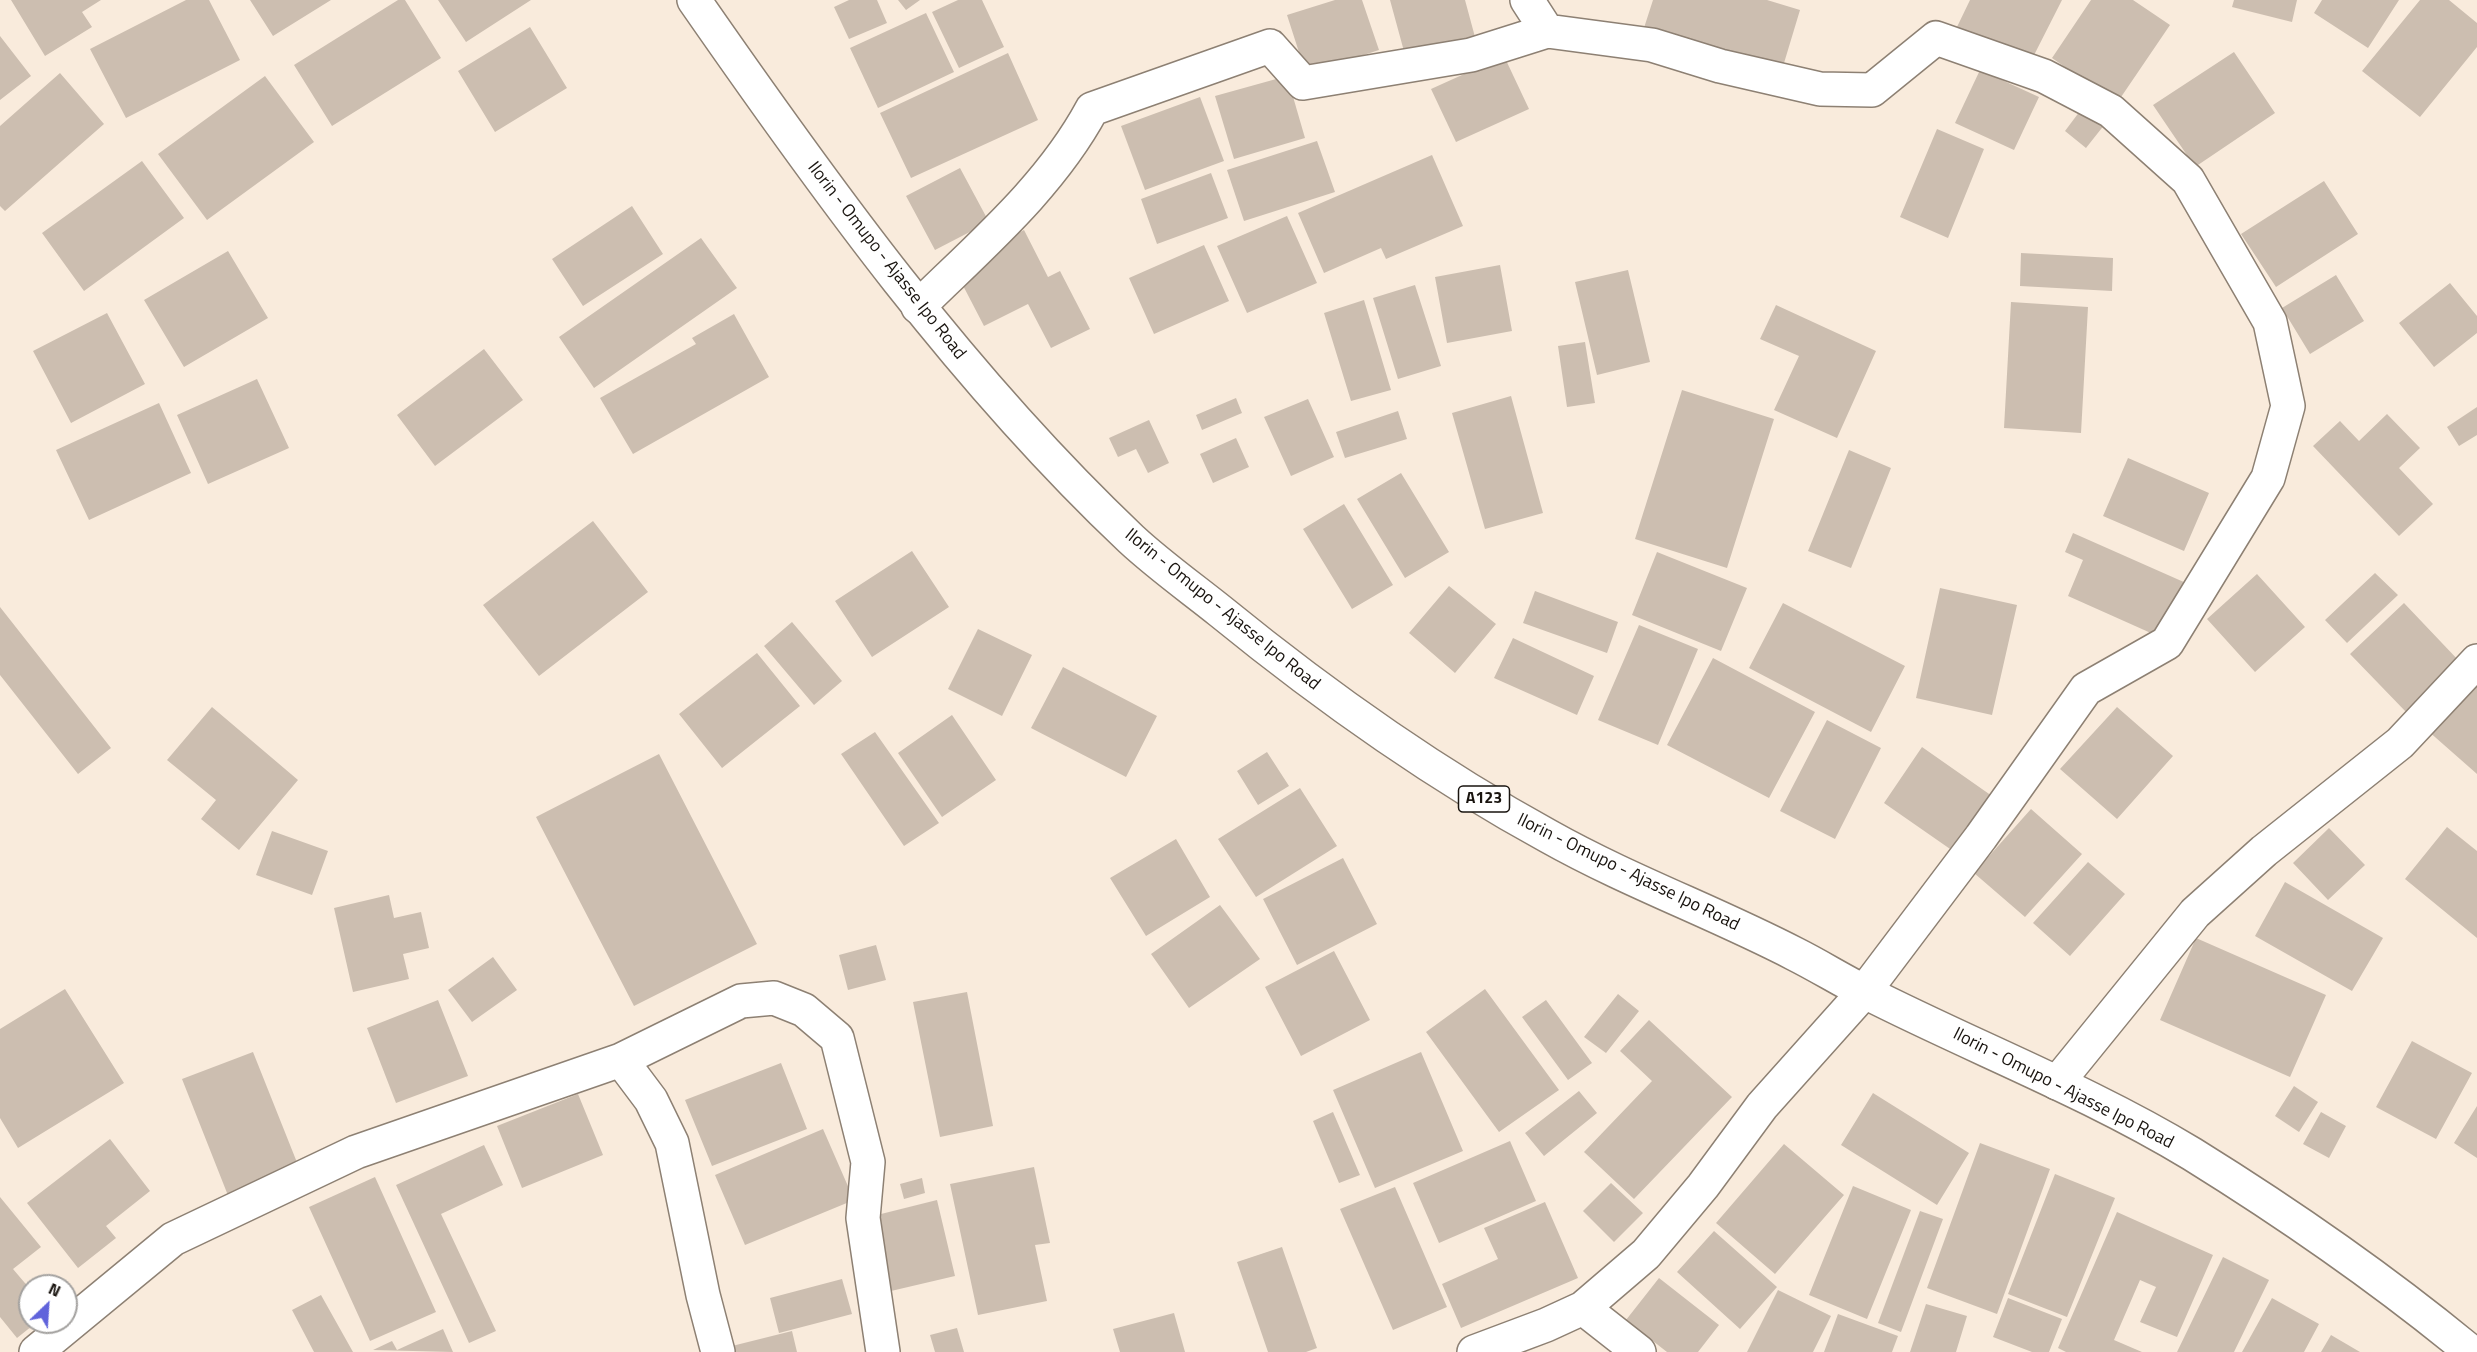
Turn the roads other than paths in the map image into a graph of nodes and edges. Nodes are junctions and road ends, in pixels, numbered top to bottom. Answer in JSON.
{"nodes":[{"id":1,"x":694,"y":0,"type":"edge"},
{"id":2,"x":1527,"y":0,"type":"edge"},
{"id":3,"x":1547,"y":31,"type":"junction"},
{"id":4,"x":918,"y":307,"type":"junction"},
{"id":5,"x":2477,"y":661,"type":"edge"},
{"id":6,"x":1864,"y":992,"type":"junction"},
{"id":7,"x":621,"y":1060,"type":"junction"},
{"id":8,"x":2057,"y":1083,"type":"junction"},
{"id":9,"x":1583,"y":1308,"type":"junction"},
{"id":10,"x":36,"y":1352,"type":"edge"},
{"id":11,"x":718,"y":1352,"type":"edge"},
{"id":12,"x":883,"y":1352,"type":"edge"},
{"id":13,"x":1474,"y":1352,"type":"edge"},
{"id":14,"x":1639,"y":1352,"type":"edge"},
{"id":15,"x":2471,"y":1352,"type":"edge"}],
"edges":[{"from":1,"to":4,"type":"main road","name":"Ilorin - Omupo - Ajasse Ipo Road","number":"A123"},
{"from":2,"to":3,"type":"main road"},
{"from":3,"to":4,"type":"main road"},
{"from":3,"to":6,"type":"main road"},
{"from":4,"to":6,"type":"main road","name":"Ilorin - Omupo - Ajasse Ipo Road","number":"A123"},
{"from":5,"to":8,"type":"main road"},
{"from":6,"to":8,"type":"main road","name":"Ilorin - Omupo - Ajasse Ipo Road","number":"A123"},
{"from":6,"to":9,"type":"main road"},
{"from":7,"to":10,"type":"main road"},
{"from":7,"to":11,"type":"main road"},
{"from":7,"to":12,"type":"main road"},
{"from":8,"to":15,"type":"main road","name":"Ilorin - Omupo - Ajasse Ipo Road","number":"A123"},
{"from":9,"to":13,"type":"main road"},
{"from":9,"to":14,"type":"main road"}]}
